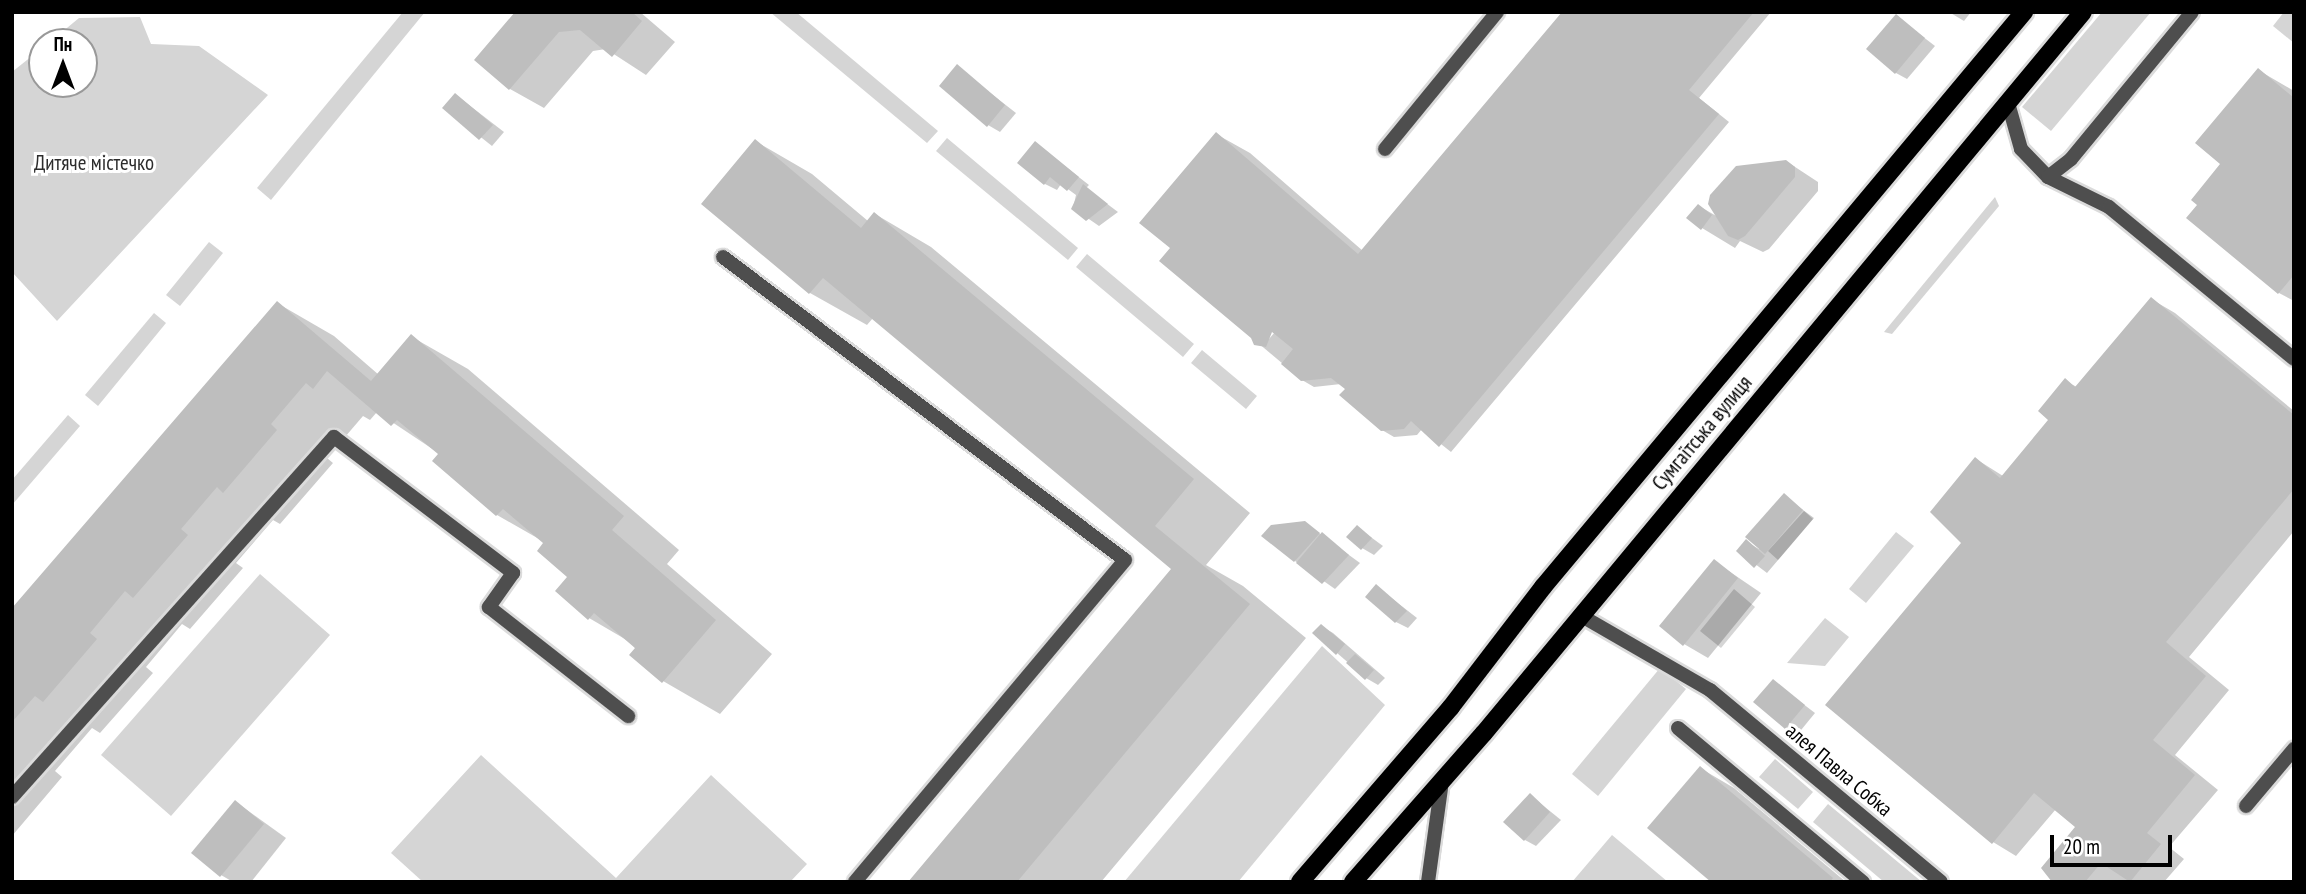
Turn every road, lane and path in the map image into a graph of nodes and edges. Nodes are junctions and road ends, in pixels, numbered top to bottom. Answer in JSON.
{"nodes":[{"id":1,"x":1497,"y":12,"type":"edge"},
{"id":2,"x":2024,"y":12,"type":"edge"},
{"id":3,"x":2083,"y":12,"type":"edge"},
{"id":4,"x":2192,"y":12,"type":"edge"},
{"id":5,"x":2008,"y":103,"type":"junction"},
{"id":6,"x":1385,"y":149,"type":"dead end"},
{"id":7,"x":2048,"y":177,"type":"junction"},
{"id":8,"x":723,"y":257,"type":"dead end"},
{"id":9,"x":2294,"y":359,"type":"edge"},
{"id":10,"x":1580,"y":615,"type":"junction"},
{"id":11,"x":628,"y":716,"type":"dead end"},
{"id":12,"x":1678,"y":728,"type":"dead end"},
{"id":13,"x":2294,"y":749,"type":"edge"},
{"id":14,"x":1442,"y":781,"type":"junction"},
{"id":15,"x":12,"y":797,"type":"edge"},
{"id":16,"x":2246,"y":806,"type":"dead end"},
{"id":17,"x":855,"y":882,"type":"edge"},
{"id":18,"x":1300,"y":882,"type":"edge"},
{"id":19,"x":1353,"y":882,"type":"edge"},
{"id":20,"x":1428,"y":882,"type":"edge"},
{"id":21,"x":1863,"y":882,"type":"edge"},
{"id":22,"x":1941,"y":882,"type":"edge"}],
"edges":[{"from":1,"to":6,"type":"street"},
{"from":2,"to":18,"type":"main road","name":"Сумгаїтська вулиця"},
{"from":3,"to":5,"type":"main road","name":"Сумгаїтська вулиця"},
{"from":4,"to":7,"type":"street"},
{"from":5,"to":7,"type":"street"},
{"from":5,"to":10,"type":"main road","name":"Сумгаїтська вулиця"},
{"from":7,"to":9,"type":"street"},
{"from":8,"to":17,"type":"street"},
{"from":10,"to":14,"type":"main road","name":"Сумгаїтська вулиця"},
{"from":10,"to":22,"type":"street","name":"алея Павла Собка"},
{"from":11,"to":15,"type":"street"},
{"from":12,"to":21,"type":"street"},
{"from":13,"to":16,"type":"street"},
{"from":14,"to":19,"type":"main road","name":"Сумгаїтська вулиця"},
{"from":14,"to":20,"type":"street"}]}
